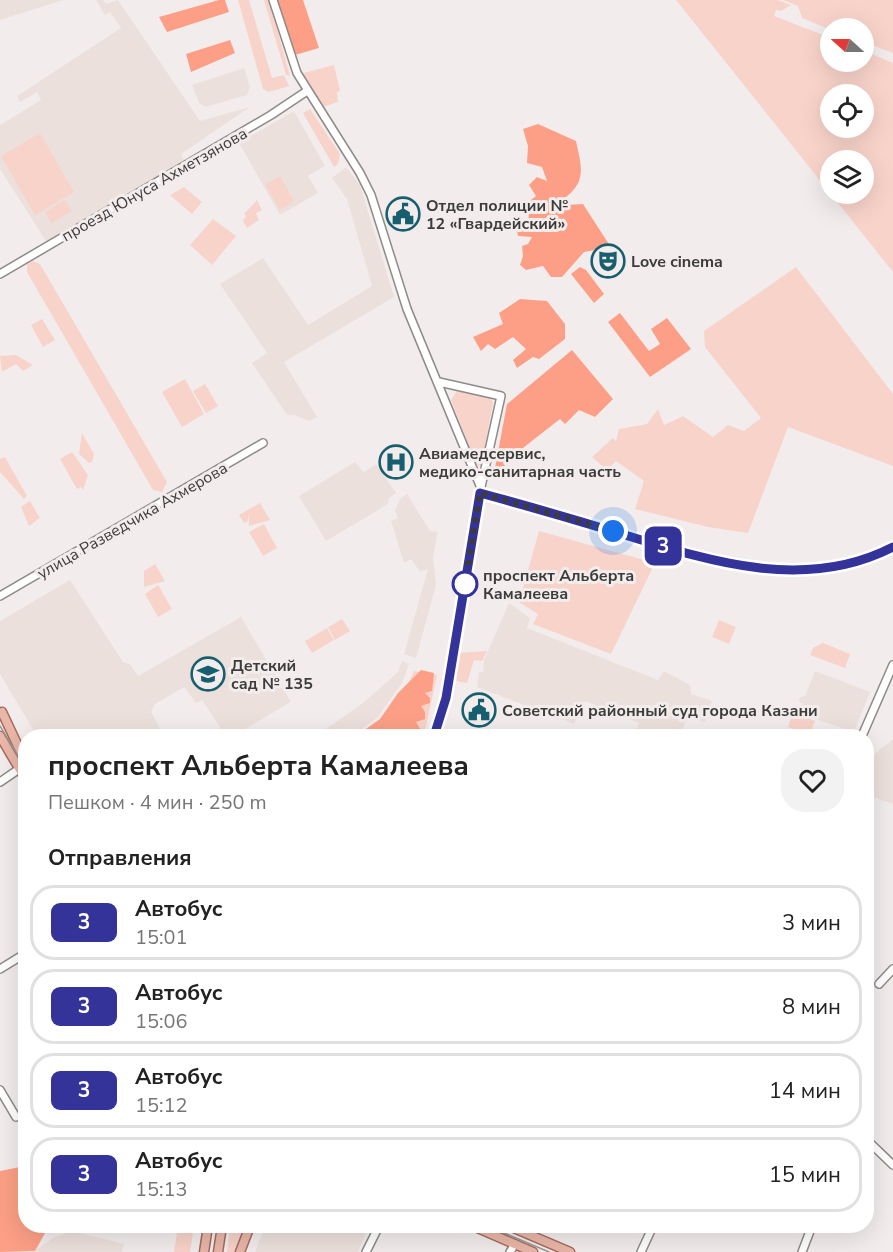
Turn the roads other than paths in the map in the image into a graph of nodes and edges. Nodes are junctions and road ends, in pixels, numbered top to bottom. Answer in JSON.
{"nodes":[{"id":1,"x":273,"y":0,"type":"edge"},
{"id":2,"x":307,"y":91,"type":"junction"},
{"id":3,"x":0,"y":274,"type":"edge"},
{"id":4,"x":439,"y":382,"type":"junction"},
{"id":5,"x":460,"y":387,"type":"junction"},
{"id":6,"x":446,"y":400,"type":"junction"},
{"id":7,"x":263,"y":443,"type":"dead end"},
{"id":8,"x":481,"y":490,"type":"junction"},
{"id":9,"x":893,"y":547,"type":"edge"},
{"id":10,"x":0,"y":596,"type":"edge"},
{"id":11,"x":893,"y":664,"type":"edge"},
{"id":12,"x":1,"y":710,"type":"edge"},
{"id":13,"x":436,"y":729,"type":"edge"},
{"id":14,"x":865,"y":729,"type":"edge"},
{"id":15,"x":0,"y":731,"type":"edge"},
{"id":16,"x":0,"y":736,"type":"edge"},
{"id":17,"x":18,"y":737,"type":"edge"},
{"id":18,"x":18,"y":755,"type":"edge"},
{"id":19,"x":18,"y":760,"type":"edge"},
{"id":20,"x":18,"y":761,"type":"edge"},
{"id":21,"x":18,"y":771,"type":"edge"},
{"id":22,"x":0,"y":782,"type":"edge"},
{"id":23,"x":18,"y":959,"type":"edge"},
{"id":24,"x":0,"y":969,"type":"edge"},
{"id":25,"x":893,"y":969,"type":"edge"},
{"id":26,"x":879,"y":984,"type":"dead end"},
{"id":27,"x":0,"y":1090,"type":"edge"},
{"id":28,"x":16,"y":1117,"type":"dead end"},
{"id":29,"x":874,"y":1147,"type":"edge"},
{"id":30,"x":893,"y":1165,"type":"edge"},
{"id":31,"x":207,"y":1233,"type":"edge"},
{"id":32,"x":221,"y":1233,"type":"edge"},
{"id":33,"x":247,"y":1233,"type":"edge"},
{"id":34,"x":376,"y":1233,"type":"edge"},
{"id":35,"x":489,"y":1233,"type":"edge"},
{"id":36,"x":525,"y":1233,"type":"edge"},
{"id":37,"x":650,"y":1233,"type":"edge"},
{"id":38,"x":809,"y":1233,"type":"edge"},
{"id":39,"x":515,"y":1244,"type":"junction"},
{"id":40,"x":204,"y":1252,"type":"edge"},
{"id":41,"x":218,"y":1252,"type":"edge"},
{"id":42,"x":240,"y":1252,"type":"edge"},
{"id":43,"x":366,"y":1252,"type":"edge"},
{"id":44,"x":510,"y":1252,"type":"edge"},
{"id":45,"x":533,"y":1252,"type":"edge"},
{"id":46,"x":570,"y":1252,"type":"edge"},
{"id":47,"x":641,"y":1252,"type":"edge"},
{"id":48,"x":802,"y":1252,"type":"edge"}],
"edges":[{"from":1,"to":2,"type":"street"},
{"from":2,"to":3,"type":"street","name":"проезд Юнуса Ахметзянова"},
{"from":2,"to":4,"type":"street"},
{"from":4,"to":5,"type":"street"},
{"from":4,"to":6,"type":"street"},
{"from":5,"to":6,"type":"street"},
{"from":5,"to":8,"type":"street"},
{"from":6,"to":8,"type":"street"},
{"from":7,"to":10,"type":"street","name":"улица Разведчика Ахмерова"},
{"from":8,"to":9,"type":"main road"},
{"from":8,"to":13,"type":"main road"},
{"from":11,"to":14,"type":"street"},
{"from":12,"to":17,"type":"main road"},
{"from":12,"to":18,"type":"main road"},
{"from":15,"to":19,"type":"main road"},
{"from":16,"to":20,"type":"main road"},
{"from":21,"to":22,"type":"street"},
{"from":23,"to":24,"type":"street"},
{"from":25,"to":26,"type":"street"},
{"from":27,"to":28,"type":"street"},
{"from":29,"to":30,"type":"street"},
{"from":31,"to":40,"type":"main road"},
{"from":32,"to":41,"type":"main road"},
{"from":33,"to":42,"type":"main road"},
{"from":34,"to":43,"type":"street"},
{"from":35,"to":39,"type":"main road"},
{"from":36,"to":46,"type":"main road"},
{"from":37,"to":47,"type":"street"},
{"from":38,"to":48,"type":"street"},
{"from":39,"to":44,"type":"street"},
{"from":39,"to":45,"type":"main road"}]}
